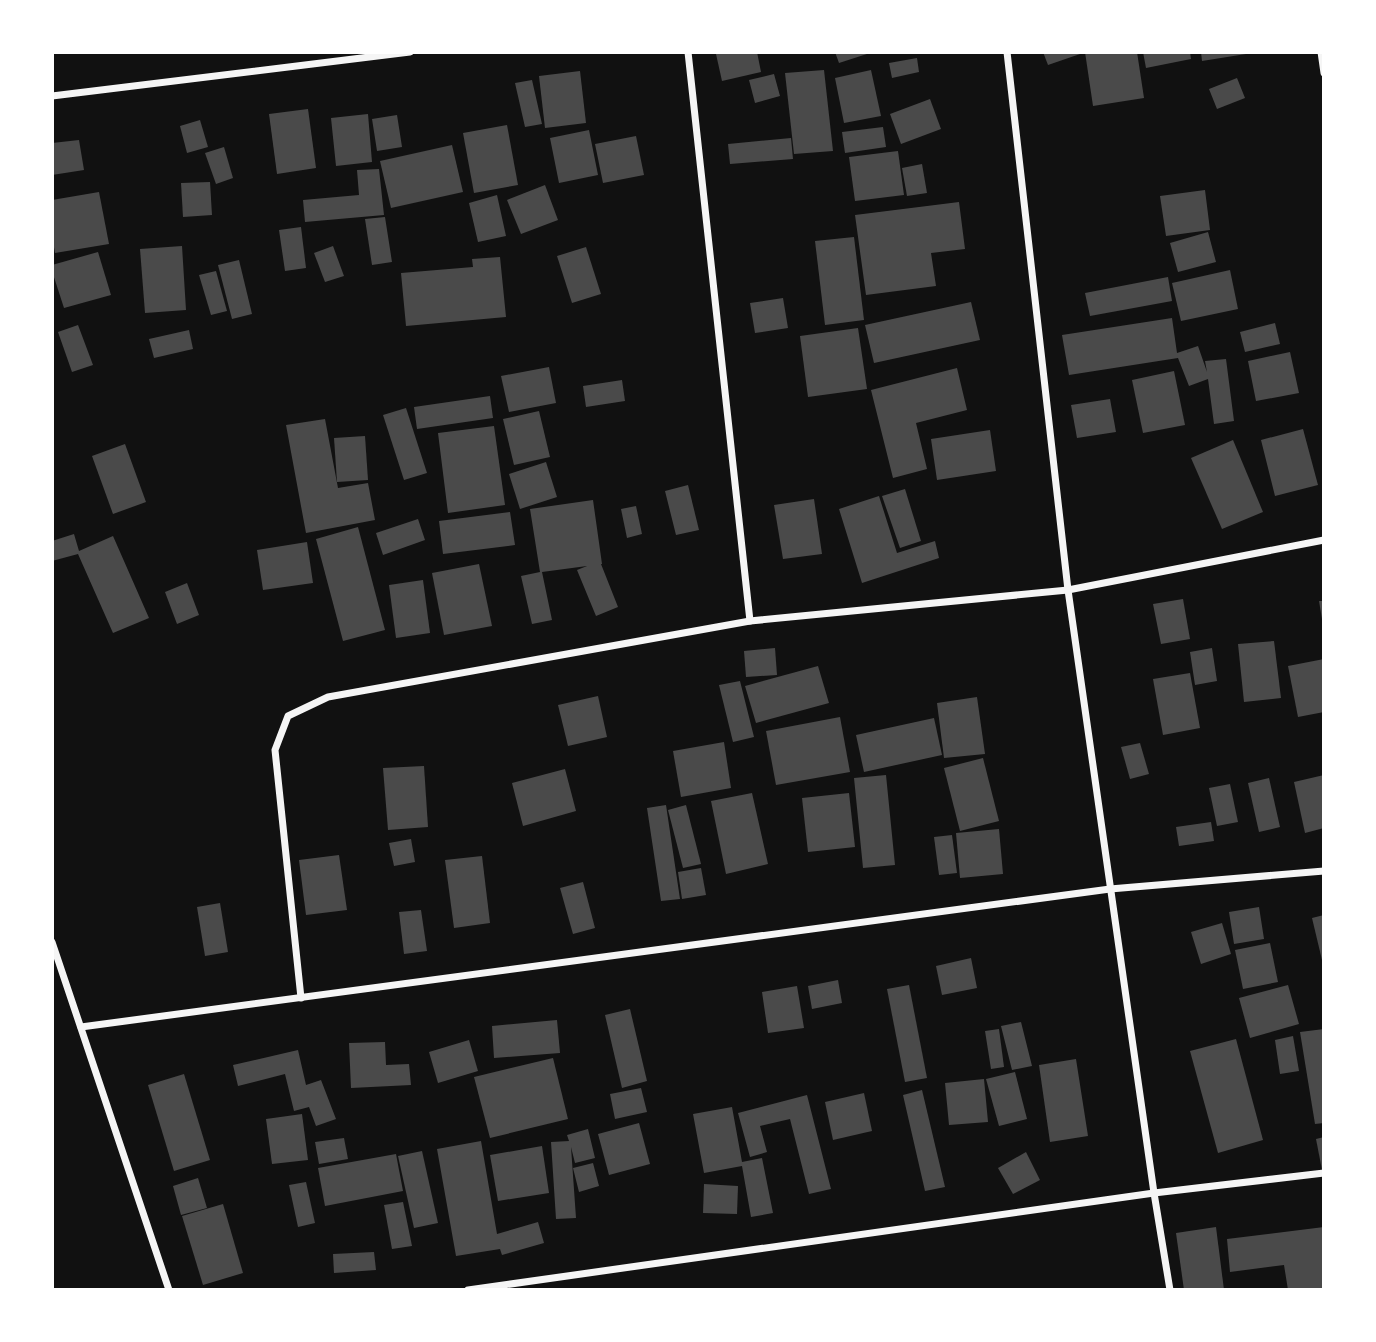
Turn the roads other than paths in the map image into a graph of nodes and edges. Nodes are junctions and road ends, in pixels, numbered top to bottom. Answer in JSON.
{"nodes":[{"id":1,"x":410,"y":52,"type":"edge"},
{"id":2,"x":688,"y":52,"type":"edge"},
{"id":3,"x":1007,"y":52,"type":"edge"},
{"id":4,"x":1321,"y":52,"type":"edge"},
{"id":5,"x":1324,"y":73,"type":"edge"},
{"id":6,"x":52,"y":96,"type":"edge"},
{"id":7,"x":1324,"y":540,"type":"edge"},
{"id":8,"x":1068,"y":590,"type":"junction"},
{"id":9,"x":750,"y":621,"type":"junction"},
{"id":10,"x":1324,"y":871,"type":"edge"},
{"id":11,"x":1110,"y":889,"type":"junction"},
{"id":12,"x":52,"y":942,"type":"edge"},
{"id":13,"x":301,"y":998,"type":"junction"},
{"id":14,"x":81,"y":1027,"type":"junction"},
{"id":15,"x":1324,"y":1173,"type":"edge"},
{"id":16,"x":1154,"y":1193,"type":"junction"},
{"id":17,"x":169,"y":1290,"type":"edge"},
{"id":18,"x":468,"y":1290,"type":"edge"},
{"id":19,"x":1170,"y":1290,"type":"edge"}],
"edges":[{"from":1,"to":6,"type":"street"},
{"from":2,"to":9,"type":"street"},
{"from":3,"to":8,"type":"street"},
{"from":4,"to":5,"type":"street"},
{"from":7,"to":8,"type":"street"},
{"from":8,"to":9,"type":"street"},
{"from":8,"to":11,"type":"street"},
{"from":9,"to":13,"type":"street"},
{"from":10,"to":11,"type":"street"},
{"from":11,"to":13,"type":"street"},
{"from":11,"to":16,"type":"street"},
{"from":12,"to":14,"type":"street"},
{"from":13,"to":14,"type":"street"},
{"from":14,"to":17,"type":"street"},
{"from":15,"to":16,"type":"street"},
{"from":16,"to":18,"type":"street"},
{"from":16,"to":19,"type":"street"}]}
